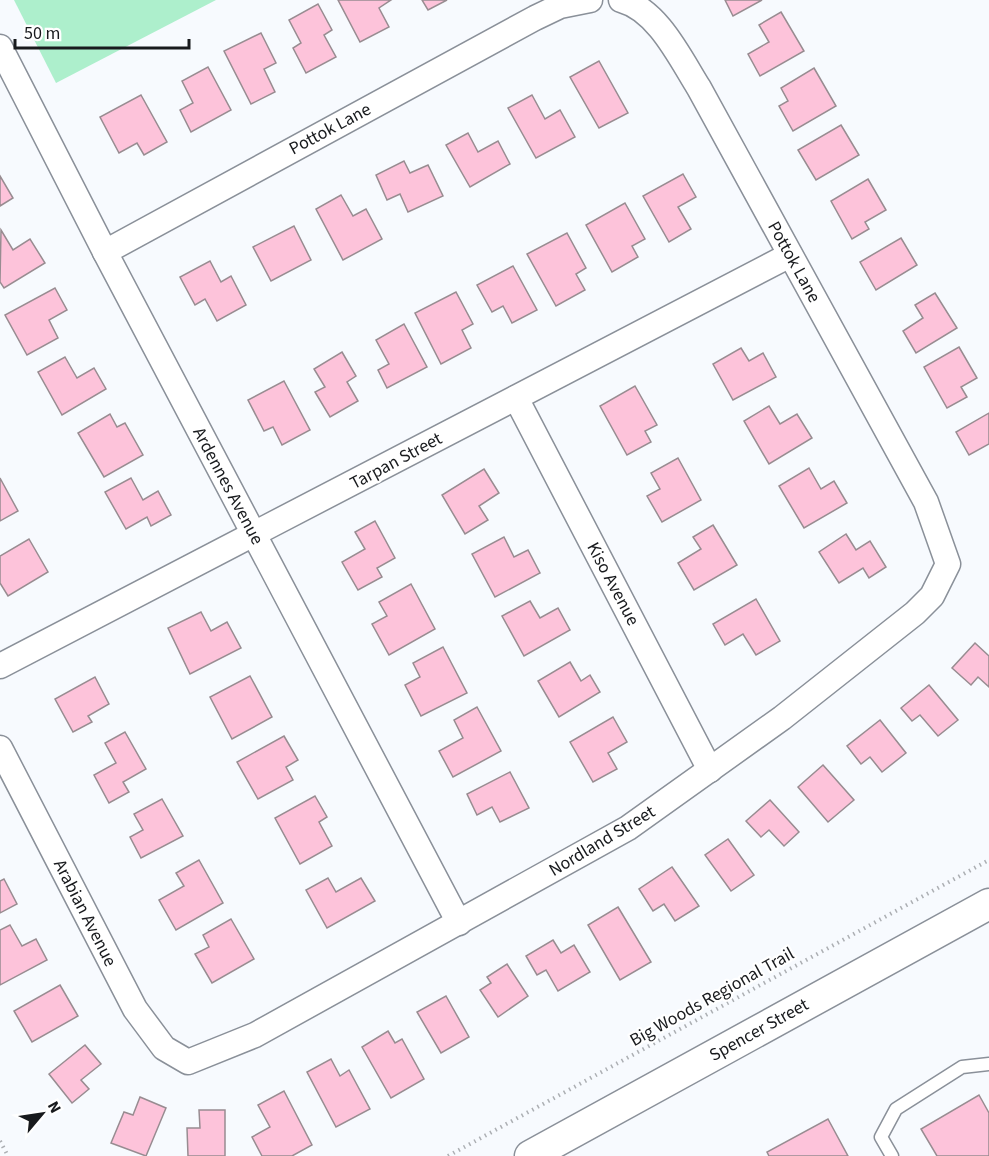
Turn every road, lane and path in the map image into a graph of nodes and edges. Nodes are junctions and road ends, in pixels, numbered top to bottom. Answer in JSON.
{"nodes":[{"id":1,"x":590,"y":0,"type":"edge"},
{"id":2,"x":621,"y":0,"type":"edge"},
{"id":3,"x":0,"y":47,"type":"edge"},
{"id":4,"x":105,"y":252,"type":"junction"},
{"id":5,"x":790,"y":255,"type":"junction"},
{"id":6,"x":516,"y":398,"type":"junction"},
{"id":7,"x":254,"y":535,"type":"junction"},
{"id":8,"x":940,"y":544,"type":"joint"},
{"id":9,"x":0,"y":666,"type":"edge"},
{"id":10,"x":0,"y":748,"type":"edge"},
{"id":11,"x":710,"y":770,"type":"junction"},
{"id":12,"x":989,"y":860,"type":"edge"},
{"id":13,"x":989,"y":904,"type":"edge"},
{"id":14,"x":459,"y":923,"type":"junction"},
{"id":15,"x":188,"y":1062,"type":"joint"},
{"id":16,"x":989,"y":1064,"type":"edge"},
{"id":17,"x":0,"y":1141,"type":"edge"},
{"id":18,"x":8,"y":1156,"type":"edge"},
{"id":19,"x":448,"y":1156,"type":"edge"},
{"id":20,"x":530,"y":1156,"type":"edge"},
{"id":21,"x":892,"y":1156,"type":"edge"}],
"edges":[{"from":1,"to":4,"type":"street","name":"Pottok Lane"},
{"from":2,"to":5,"type":"street","name":"Pottok Lane"},
{"from":3,"to":4,"type":"street","name":"Ardennes Avenue"},
{"from":4,"to":7,"type":"street","name":"Ardennes Avenue"},
{"from":5,"to":6,"type":"street","name":"Tarpan Street"},
{"from":5,"to":8,"type":"street","name":"Pottok Lane"},
{"from":6,"to":7,"type":"street","name":"Tarpan Street"},
{"from":6,"to":11,"type":"street","name":"Kiso Avenue"},
{"from":7,"to":9,"type":"street","name":"Tarpan Street"},
{"from":7,"to":14,"type":"street","name":"Ardennes Avenue"},
{"from":8,"to":11,"type":"street","name":"Nordland Street"},
{"from":10,"to":15,"type":"street","name":"Arabian Avenue"},
{"from":11,"to":14,"type":"street","name":"Nordland Street"},
{"from":12,"to":19,"type":"path","name":"Big Woods Regional Trail"},
{"from":13,"to":20,"type":"street","name":"Spencer Street"},
{"from":14,"to":15,"type":"street","name":"Nordland Street"},
{"from":16,"to":21,"type":"lane"},
{"from":17,"to":18,"type":"path"}]}
